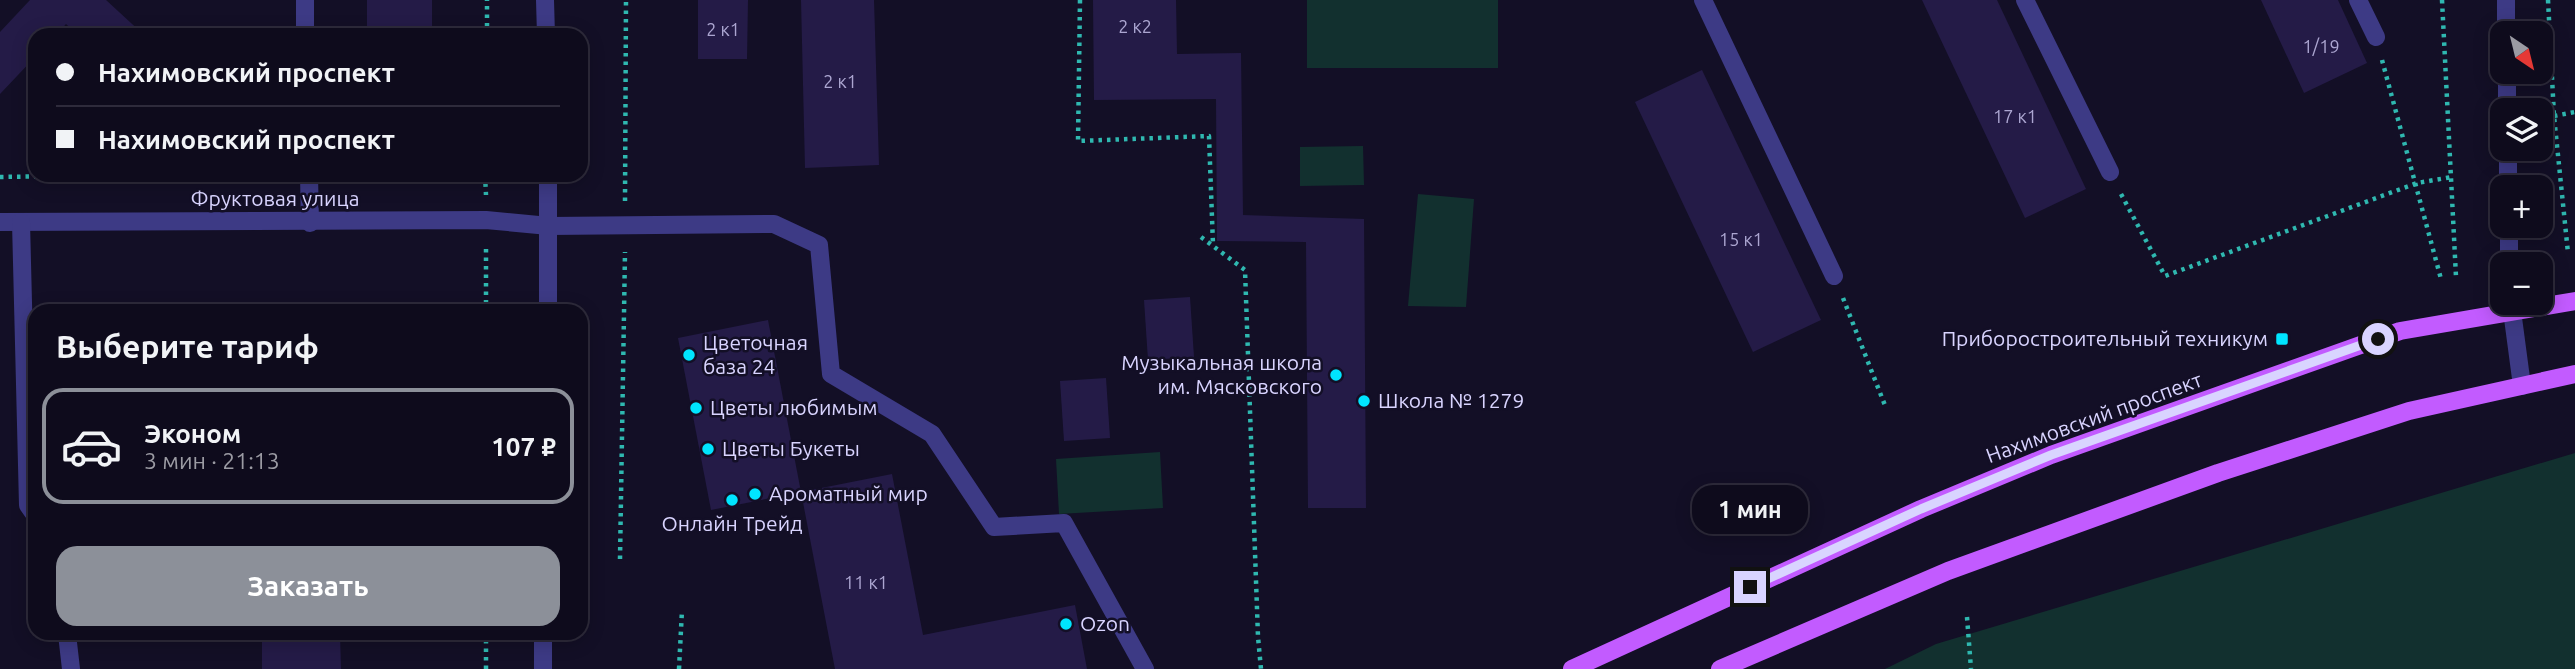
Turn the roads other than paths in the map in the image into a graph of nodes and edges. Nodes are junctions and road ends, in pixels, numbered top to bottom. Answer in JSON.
{"nodes":[{"id":1,"x":305,"y":0,"type":"edge"},
{"id":2,"x":545,"y":0,"type":"edge"},
{"id":3,"x":1703,"y":0,"type":"edge"},
{"id":4,"x":2025,"y":0,"type":"edge"},
{"id":5,"x":2358,"y":0,"type":"edge"},
{"id":6,"x":2506,"y":0,"type":"edge"},
{"id":7,"x":2507,"y":21,"type":"edge"},
{"id":8,"x":306,"y":28,"type":"edge"},
{"id":9,"x":546,"y":28,"type":"edge"},
{"id":10,"x":2376,"y":37,"type":"road end"},
{"id":11,"x":2110,"y":172,"type":"road end"},
{"id":12,"x":309,"y":182,"type":"edge"},
{"id":13,"x":548,"y":182,"type":"edge"},
{"id":14,"x":0,"y":222,"type":"edge"},
{"id":15,"x":22,"y":222,"type":"junction"},
{"id":16,"x":310,"y":223,"type":"junction"},
{"id":17,"x":549,"y":226,"type":"junction"},
{"id":18,"x":1834,"y":276,"type":"road end"},
{"id":19,"x":2575,"y":301,"type":"edge"},
{"id":20,"x":2553,"y":303,"type":"edge"},
{"id":21,"x":548,"y":304,"type":"edge"},
{"id":22,"x":2490,"y":313,"type":"edge"},
{"id":23,"x":2513,"y":315,"type":"edge"},
{"id":24,"x":2575,"y":374,"type":"edge"},
{"id":25,"x":2522,"y":386,"type":"junction"},
{"id":26,"x":28,"y":506,"type":"edge"},
{"id":27,"x":68,"y":640,"type":"edge"},
{"id":28,"x":543,"y":640,"type":"edge"},
{"id":29,"x":71,"y":669,"type":"edge"},
{"id":30,"x":543,"y":669,"type":"edge"},
{"id":31,"x":1145,"y":669,"type":"edge"},
{"id":32,"x":1572,"y":669,"type":"edge"},
{"id":33,"x":1720,"y":669,"type":"edge"}],
"edges":[{"from":1,"to":8,"type":"street"},
{"from":2,"to":9,"type":"street"},
{"from":3,"to":18,"type":"street"},
{"from":4,"to":11,"type":"street"},
{"from":5,"to":10,"type":"street"},
{"from":6,"to":7,"type":"street"},
{"from":12,"to":16,"type":"street"},
{"from":13,"to":17,"type":"street"},
{"from":14,"to":15,"type":"street","name":"Фруктовая улица"},
{"from":15,"to":16,"type":"street","name":"Фруктовая улица"},
{"from":15,"to":26,"type":"street"},
{"from":16,"to":17,"type":"street","name":"Фруктовая улица"},
{"from":17,"to":21,"type":"street"},
{"from":17,"to":31,"type":"street","name":"Фруктовая улица"},
{"from":19,"to":20,"type":"main road","name":"Нахимовский проспект"},
{"from":22,"to":32,"type":"main road","name":"Нахимовский проспект"},
{"from":23,"to":25,"type":"street"},
{"from":24,"to":25,"type":"main road"},
{"from":25,"to":33,"type":"main road"},
{"from":27,"to":29,"type":"street"},
{"from":28,"to":30,"type":"street"}]}
